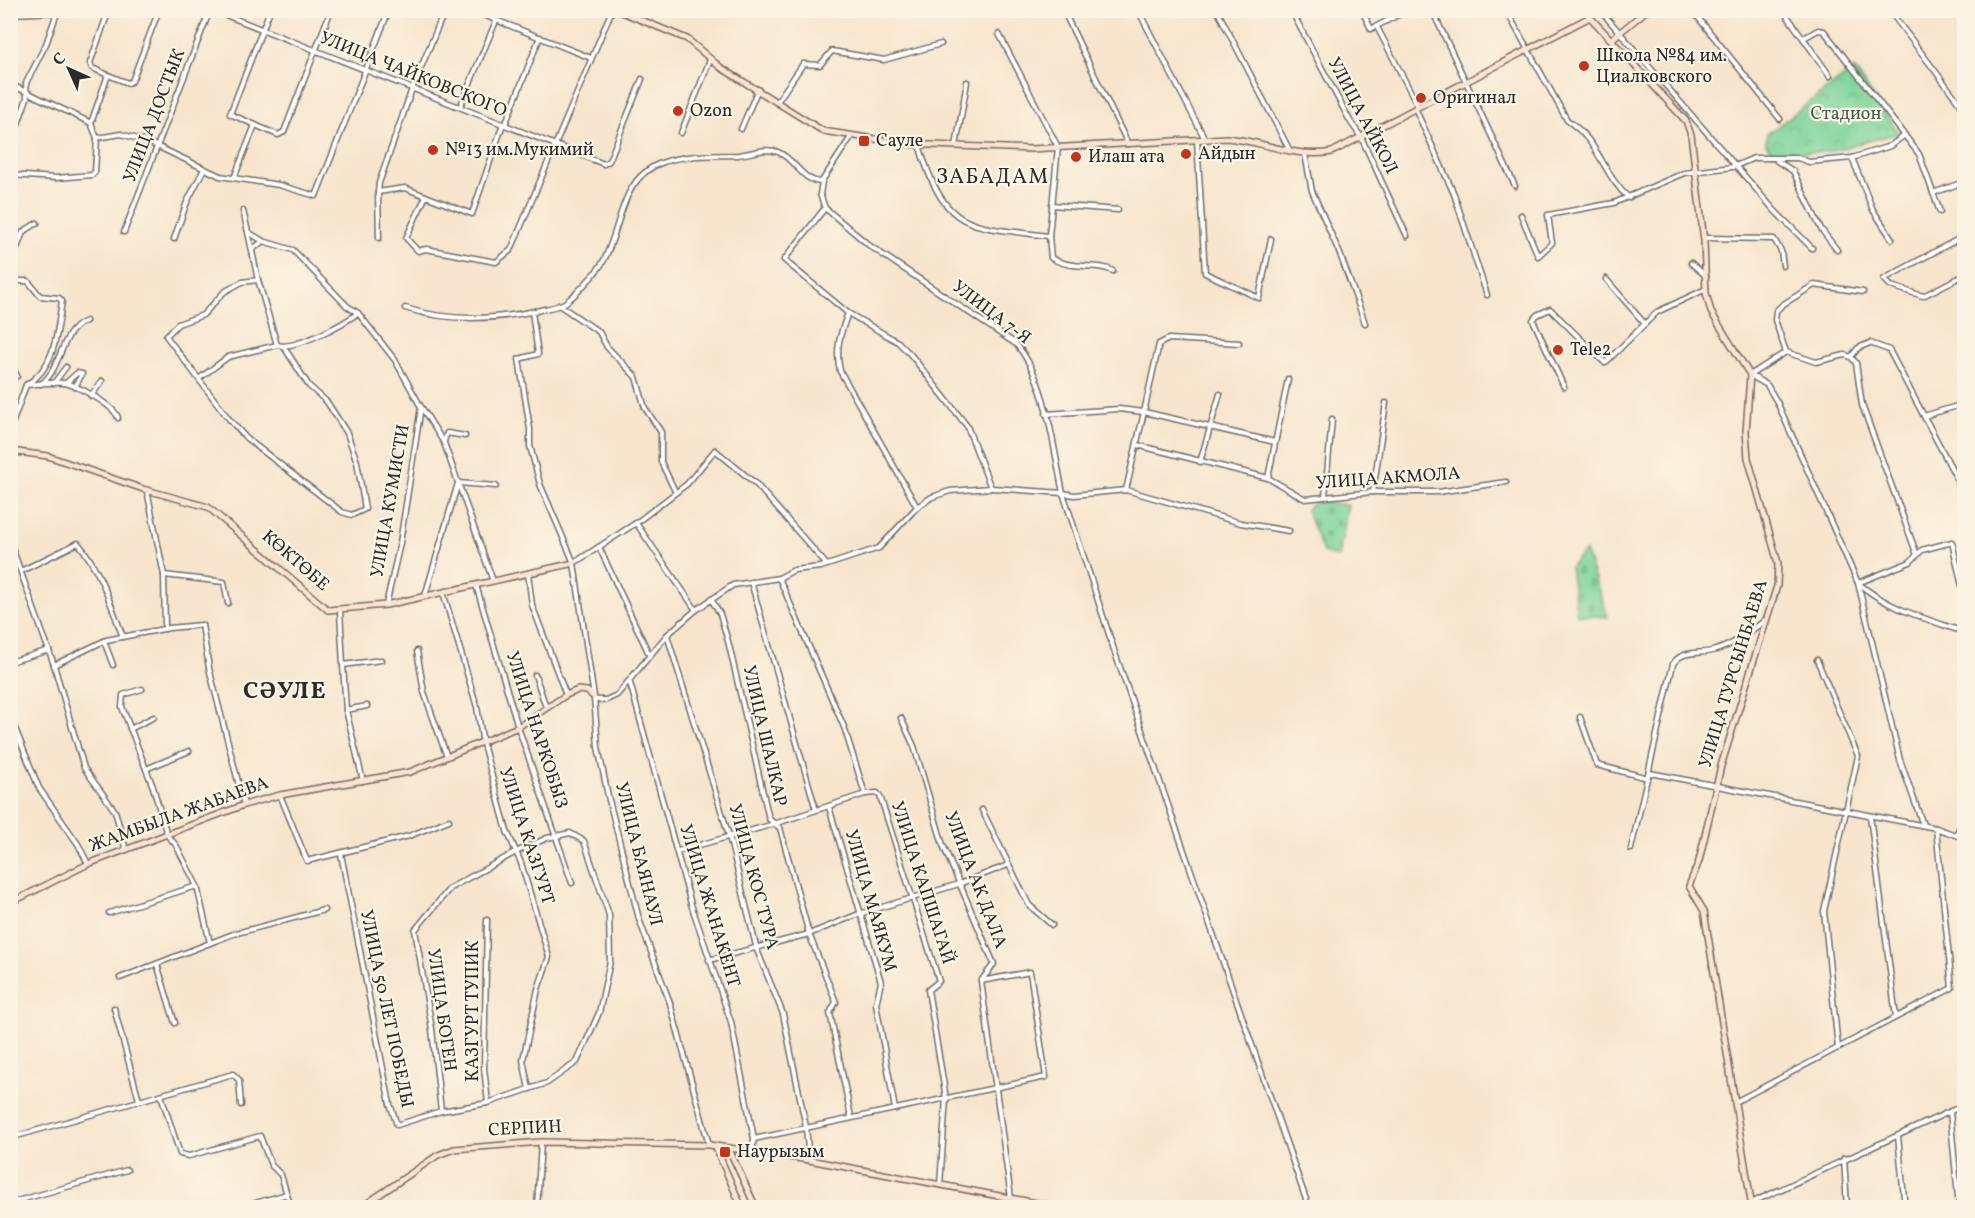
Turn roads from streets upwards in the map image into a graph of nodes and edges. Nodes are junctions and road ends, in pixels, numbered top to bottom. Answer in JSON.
{"nodes":[{"id":1,"x":109,"y":10,"type":"edge"},
{"id":2,"x":159,"y":10,"type":"edge"},
{"id":3,"x":211,"y":10,"type":"edge"},
{"id":4,"x":270,"y":10,"type":"edge"},
{"id":5,"x":331,"y":10,"type":"edge"},
{"id":6,"x":389,"y":10,"type":"edge"},
{"id":7,"x":445,"y":10,"type":"edge"},
{"id":8,"x":471,"y":10,"type":"edge"},
{"id":9,"x":612,"y":10,"type":"edge"},
{"id":10,"x":617,"y":10,"type":"edge"},
{"id":11,"x":1063,"y":10,"type":"edge"},
{"id":12,"x":1138,"y":10,"type":"edge"},
{"id":13,"x":1217,"y":10,"type":"edge"},
{"id":14,"x":1291,"y":10,"type":"edge"},
{"id":15,"x":1362,"y":10,"type":"edge"},
{"id":16,"x":1408,"y":10,"type":"edge"},
{"id":17,"x":1432,"y":10,"type":"edge"},
{"id":18,"x":1506,"y":10,"type":"edge"},
{"id":19,"x":1585,"y":10,"type":"edge"},
{"id":20,"x":1600,"y":10,"type":"edge"},
{"id":21,"x":1647,"y":10,"type":"edge"},
{"id":22,"x":1692,"y":10,"type":"edge"},
{"id":23,"x":1783,"y":10,"type":"edge"},
{"id":24,"x":1888,"y":10,"type":"edge"},
{"id":25,"x":58,"y":11,"type":"edge"},
{"id":26,"x":10,"y":14,"type":"edge"},
{"id":27,"x":1590,"y":17,"type":"junction"},
{"id":28,"x":496,"y":21,"type":"junction"},
{"id":29,"x":1377,"y":27,"type":"junction"},
{"id":30,"x":262,"y":30,"type":"junction"},
{"id":31,"x":1619,"y":31,"type":"junction"},
{"id":32,"x":999,"y":34,"type":"dead end"},
{"id":33,"x":540,"y":37,"type":"junction"},
{"id":34,"x":1804,"y":38,"type":"junction"},
{"id":35,"x":1612,"y":39,"type":"junction"},
{"id":36,"x":941,"y":44,"type":"dead end"},
{"id":37,"x":1528,"y":49,"type":"junction"},
{"id":38,"x":314,"y":50,"type":"junction"},
{"id":39,"x":591,"y":58,"type":"junction"},
{"id":40,"x":711,"y":60,"type":"junction"},
{"id":41,"x":366,"y":70,"type":"junction"},
{"id":42,"x":108,"y":75,"type":"junction"},
{"id":43,"x":1830,"y":76,"type":"dead end"},
{"id":44,"x":642,"y":79,"type":"dead end"},
{"id":45,"x":1467,"y":80,"type":"junction"},
{"id":46,"x":967,"y":82,"type":"dead end"},
{"id":47,"x":10,"y":84,"type":"edge"},
{"id":48,"x":412,"y":88,"type":"junction"},
{"id":49,"x":758,"y":89,"type":"junction"},
{"id":50,"x":26,"y":92,"type":"junction"},
{"id":51,"x":777,"y":102,"type":"junction"},
{"id":52,"x":460,"y":107,"type":"junction"},
{"id":53,"x":1417,"y":107,"type":"junction"},
{"id":54,"x":1965,"y":109,"type":"edge"},
{"id":55,"x":1780,"y":119,"type":"dead end"},
{"id":56,"x":91,"y":123,"type":"junction"},
{"id":57,"x":255,"y":125,"type":"junction"},
{"id":58,"x":504,"y":125,"type":"junction"},
{"id":59,"x":741,"y":129,"type":"dead end"},
{"id":60,"x":681,"y":133,"type":"dead end"},
{"id":61,"x":1905,"y":135,"type":"junction"},
{"id":62,"x":851,"y":137,"type":"junction"},
{"id":63,"x":1361,"y":137,"type":"junction"},
{"id":64,"x":98,"y":138,"type":"junction"},
{"id":65,"x":1205,"y":139,"type":"junction"},
{"id":66,"x":1197,"y":140,"type":"junction"},
{"id":67,"x":919,"y":144,"type":"junction"},
{"id":68,"x":555,"y":145,"type":"junction"},
{"id":69,"x":1128,"y":145,"type":"junction"},
{"id":70,"x":956,"y":146,"type":"junction"},
{"id":71,"x":10,"y":147,"type":"edge"},
{"id":72,"x":158,"y":147,"type":"junction"},
{"id":73,"x":1058,"y":147,"type":"junction"},
{"id":74,"x":1290,"y":152,"type":"junction"},
{"id":75,"x":1305,"y":154,"type":"junction"},
{"id":76,"x":1852,"y":158,"type":"junction"},
{"id":77,"x":1775,"y":160,"type":"junction"},
{"id":78,"x":1737,"y":165,"type":"junction"},
{"id":79,"x":204,"y":169,"type":"junction"},
{"id":80,"x":1695,"y":170,"type":"junction"},
{"id":81,"x":10,"y":175,"type":"edge"},
{"id":82,"x":234,"y":178,"type":"junction"},
{"id":83,"x":822,"y":182,"type":"junction"},
{"id":84,"x":1965,"y":182,"type":"edge"},
{"id":85,"x":1515,"y":186,"type":"dead end"},
{"id":86,"x":378,"y":192,"type":"junction"},
{"id":87,"x":1933,"y":193,"type":"junction"},
{"id":88,"x":426,"y":196,"type":"junction"},
{"id":89,"x":1629,"y":198,"type":"junction"},
{"id":90,"x":1052,"y":205,"type":"junction"},
{"id":91,"x":825,"y":208,"type":"junction"},
{"id":92,"x":1118,"y":210,"type":"dead end"},
{"id":93,"x":243,"y":211,"type":"dead end"},
{"id":94,"x":1940,"y":212,"type":"dead end"},
{"id":95,"x":1521,"y":215,"type":"dead end"},
{"id":96,"x":37,"y":223,"type":"dead end"},
{"id":97,"x":124,"y":232,"type":"dead end"},
{"id":98,"x":248,"y":232,"type":"junction"},
{"id":99,"x":1049,"y":236,"type":"junction"},
{"id":100,"x":1407,"y":236,"type":"dead end"},
{"id":101,"x":1965,"y":236,"type":"edge"},
{"id":102,"x":379,"y":238,"type":"dead end"},
{"id":103,"x":1703,"y":238,"type":"junction"},
{"id":104,"x":174,"y":239,"type":"dead end"},
{"id":105,"x":1271,"y":239,"type":"dead end"},
{"id":106,"x":1892,"y":239,"type":"dead end"},
{"id":107,"x":262,"y":241,"type":"junction"},
{"id":108,"x":1812,"y":248,"type":"dead end"},
{"id":109,"x":254,"y":249,"type":"junction"},
{"id":110,"x":1837,"y":250,"type":"dead end"},
{"id":111,"x":1692,"y":263,"type":"dead end"},
{"id":112,"x":1783,"y":266,"type":"dead end"},
{"id":113,"x":10,"y":267,"type":"edge"},
{"id":114,"x":1113,"y":271,"type":"dead end"},
{"id":115,"x":1965,"y":275,"type":"edge"},
{"id":116,"x":1706,"y":276,"type":"junction"},
{"id":117,"x":1606,"y":279,"type":"dead end"},
{"id":118,"x":258,"y":280,"type":"junction"},
{"id":119,"x":10,"y":281,"type":"edge"},
{"id":120,"x":1706,"y":289,"type":"junction"},
{"id":121,"x":1863,"y":292,"type":"dead end"},
{"id":122,"x":1487,"y":295,"type":"dead end"},
{"id":123,"x":559,"y":305,"type":"junction"},
{"id":124,"x":405,"y":308,"type":"dead end"},
{"id":125,"x":532,"y":312,"type":"junction"},
{"id":126,"x":358,"y":313,"type":"junction"},
{"id":127,"x":848,"y":313,"type":"junction"},
{"id":128,"x":86,"y":321,"type":"dead end"},
{"id":129,"x":1365,"y":323,"type":"dead end"},
{"id":130,"x":1645,"y":324,"type":"junction"},
{"id":131,"x":1239,"y":343,"type":"dead end"},
{"id":132,"x":277,"y":345,"type":"junction"},
{"id":133,"x":284,"y":347,"type":"junction"},
{"id":134,"x":1786,"y":352,"type":"junction"},
{"id":135,"x":1851,"y":357,"type":"junction"},
{"id":136,"x":10,"y":361,"type":"edge"},
{"id":137,"x":66,"y":367,"type":"dead end"},
{"id":138,"x":1750,"y":375,"type":"junction"},
{"id":139,"x":17,"y":376,"type":"dead end"},
{"id":140,"x":200,"y":378,"type":"junction"},
{"id":141,"x":1288,"y":379,"type":"dead end"},
{"id":142,"x":102,"y":381,"type":"dead end"},
{"id":143,"x":54,"y":383,"type":"junction"},
{"id":144,"x":65,"y":383,"type":"junction"},
{"id":145,"x":41,"y":384,"type":"junction"},
{"id":146,"x":26,"y":385,"type":"junction"},
{"id":147,"x":75,"y":387,"type":"junction"},
{"id":148,"x":1564,"y":387,"type":"dead end"},
{"id":149,"x":1220,"y":394,"type":"dead end"},
{"id":150,"x":91,"y":396,"type":"junction"},
{"id":151,"x":1386,"y":403,"type":"dead end"},
{"id":152,"x":1965,"y":404,"type":"edge"},
{"id":153,"x":421,"y":406,"type":"junction"},
{"id":154,"x":1144,"y":412,"type":"junction"},
{"id":155,"x":1046,"y":414,"type":"junction"},
{"id":156,"x":1924,"y":416,"type":"junction"},
{"id":157,"x":118,"y":418,"type":"dead end"},
{"id":158,"x":1332,"y":419,"type":"dead end"},
{"id":159,"x":1210,"y":428,"type":"junction"},
{"id":160,"x":10,"y":430,"type":"edge"},
{"id":161,"x":465,"y":436,"type":"dead end"},
{"id":162,"x":444,"y":442,"type":"junction"},
{"id":163,"x":1275,"y":442,"type":"junction"},
{"id":164,"x":1137,"y":445,"type":"junction"},
{"id":165,"x":10,"y":451,"type":"edge"},
{"id":166,"x":1200,"y":462,"type":"junction"},
{"id":167,"x":1268,"y":478,"type":"junction"},
{"id":168,"x":1506,"y":482,"type":"dead end"},
{"id":169,"x":458,"y":483,"type":"junction"},
{"id":170,"x":496,"y":486,"type":"dead end"},
{"id":171,"x":991,"y":488,"type":"junction"},
{"id":172,"x":147,"y":490,"type":"junction"},
{"id":173,"x":1126,"y":490,"type":"junction"},
{"id":174,"x":675,"y":491,"type":"junction"},
{"id":175,"x":1373,"y":492,"type":"junction"},
{"id":176,"x":1965,"y":492,"type":"edge"},
{"id":177,"x":1063,"y":493,"type":"junction"},
{"id":178,"x":1325,"y":496,"type":"junction"},
{"id":179,"x":917,"y":507,"type":"junction"},
{"id":180,"x":636,"y":523,"type":"junction"},
{"id":181,"x":1289,"y":531,"type":"dead end"},
{"id":182,"x":10,"y":542,"type":"edge"},
{"id":183,"x":599,"y":547,"type":"junction"},
{"id":184,"x":1917,"y":555,"type":"junction"},
{"id":185,"x":574,"y":563,"type":"junction"},
{"id":186,"x":825,"y":564,"type":"junction"},
{"id":187,"x":21,"y":571,"type":"junction"},
{"id":188,"x":528,"y":573,"type":"junction"},
{"id":189,"x":164,"y":575,"type":"junction"},
{"id":190,"x":779,"y":578,"type":"junction"},
{"id":191,"x":493,"y":581,"type":"junction"},
{"id":192,"x":751,"y":582,"type":"junction"},
{"id":193,"x":1858,"y":583,"type":"junction"},
{"id":194,"x":476,"y":585,"type":"junction"},
{"id":195,"x":443,"y":592,"type":"junction"},
{"id":196,"x":1965,"y":595,"type":"edge"},
{"id":197,"x":425,"y":596,"type":"junction"},
{"id":198,"x":711,"y":599,"type":"junction"},
{"id":199,"x":228,"y":603,"type":"dead end"},
{"id":200,"x":386,"y":605,"type":"junction"},
{"id":201,"x":340,"y":610,"type":"junction"},
{"id":202,"x":696,"y":610,"type":"junction"},
{"id":203,"x":1766,"y":620,"type":"junction"},
{"id":204,"x":165,"y":628,"type":"junction"},
{"id":205,"x":1965,"y":632,"type":"edge"},
{"id":206,"x":667,"y":635,"type":"junction"},
{"id":207,"x":123,"y":637,"type":"junction"},
{"id":208,"x":104,"y":641,"type":"junction"},
{"id":209,"x":49,"y":650,"type":"junction"},
{"id":210,"x":417,"y":651,"type":"dead end"},
{"id":211,"x":649,"y":654,"type":"junction"},
{"id":212,"x":381,"y":660,"type":"dead end"},
{"id":213,"x":1817,"y":660,"type":"dead end"},
{"id":214,"x":10,"y":662,"type":"edge"},
{"id":215,"x":54,"y":665,"type":"junction"},
{"id":216,"x":113,"y":665,"type":"dead end"},
{"id":217,"x":343,"y":665,"type":"junction"},
{"id":218,"x":535,"y":675,"type":"dead end"},
{"id":219,"x":630,"y":682,"type":"junction"},
{"id":220,"x":142,"y":689,"type":"dead end"},
{"id":221,"x":567,"y":696,"type":"junction"},
{"id":222,"x":594,"y":698,"type":"junction"},
{"id":223,"x":367,"y":706,"type":"dead end"},
{"id":224,"x":546,"y":707,"type":"junction"},
{"id":225,"x":346,"y":710,"type":"junction"},
{"id":226,"x":10,"y":716,"type":"edge"},
{"id":227,"x":154,"y":717,"type":"dead end"},
{"id":228,"x":1580,"y":717,"type":"dead end"},
{"id":229,"x":901,"y":718,"type":"dead end"},
{"id":230,"x":518,"y":727,"type":"junction"},
{"id":231,"x":130,"y":729,"type":"junction"},
{"id":232,"x":483,"y":744,"type":"junction"},
{"id":233,"x":189,"y":751,"type":"dead end"},
{"id":234,"x":447,"y":757,"type":"junction"},
{"id":235,"x":146,"y":769,"type":"junction"},
{"id":236,"x":1649,"y":775,"type":"junction"},
{"id":237,"x":363,"y":782,"type":"junction"},
{"id":238,"x":1716,"y":785,"type":"junction"},
{"id":239,"x":865,"y":794,"type":"junction"},
{"id":240,"x":279,"y":795,"type":"junction"},
{"id":241,"x":244,"y":805,"type":"junction"},
{"id":242,"x":829,"y":807,"type":"junction"},
{"id":243,"x":816,"y":810,"type":"junction"},
{"id":244,"x":982,"y":810,"type":"dead end"},
{"id":245,"x":1846,"y":811,"type":"junction"},
{"id":246,"x":1870,"y":816,"type":"junction"},
{"id":247,"x":1965,"y":818,"type":"edge"},
{"id":248,"x":449,"y":820,"type":"dead end"},
{"id":249,"x":774,"y":824,"type":"junction"},
{"id":250,"x":1923,"y":825,"type":"junction"},
{"id":251,"x":1936,"y":828,"type":"junction"},
{"id":252,"x":167,"y":835,"type":"junction"},
{"id":253,"x":1956,"y":835,"type":"junction"},
{"id":254,"x":729,"y":836,"type":"junction"},
{"id":255,"x":557,"y":837,"type":"junction"},
{"id":256,"x":1965,"y":838,"type":"edge"},
{"id":257,"x":1631,"y":849,"type":"dead end"},
{"id":258,"x":126,"y":851,"type":"junction"},
{"id":259,"x":678,"y":851,"type":"junction"},
{"id":260,"x":516,"y":852,"type":"junction"},
{"id":261,"x":341,"y":854,"type":"junction"},
{"id":262,"x":88,"y":864,"type":"junction"},
{"id":263,"x":1008,"y":865,"type":"junction"},
{"id":264,"x":572,"y":883,"type":"dead end"},
{"id":265,"x":959,"y":884,"type":"junction"},
{"id":266,"x":196,"y":886,"type":"junction"},
{"id":267,"x":914,"y":897,"type":"junction"},
{"id":268,"x":10,"y":903,"type":"edge"},
{"id":269,"x":324,"y":910,"type":"dead end"},
{"id":270,"x":109,"y":913,"type":"dead end"},
{"id":271,"x":859,"y":914,"type":"junction"},
{"id":272,"x":487,"y":920,"type":"dead end"},
{"id":273,"x":1052,"y":925,"type":"dead end"},
{"id":274,"x":809,"y":934,"type":"junction"},
{"id":275,"x":210,"y":943,"type":"junction"},
{"id":276,"x":757,"y":950,"type":"junction"},
{"id":277,"x":709,"y":960,"type":"junction"},
{"id":278,"x":157,"y":964,"type":"junction"},
{"id":279,"x":120,"y":978,"type":"dead end"},
{"id":280,"x":981,"y":981,"type":"junction"},
{"id":281,"x":114,"y":1008,"type":"dead end"},
{"id":282,"x":1896,"y":1017,"type":"junction"},
{"id":283,"x":175,"y":1023,"type":"dead end"},
{"id":284,"x":1839,"y":1048,"type":"junction"},
{"id":285,"x":996,"y":1088,"type":"junction"},
{"id":286,"x":529,"y":1089,"type":"junction"},
{"id":287,"x":160,"y":1095,"type":"junction"},
{"id":288,"x":946,"y":1098,"type":"junction"},
{"id":289,"x":139,"y":1100,"type":"junction"},
{"id":290,"x":1735,"y":1102,"type":"junction"},
{"id":291,"x":488,"y":1103,"type":"junction"},
{"id":292,"x":241,"y":1105,"type":"dead end"},
{"id":293,"x":1965,"y":1105,"type":"edge"},
{"id":294,"x":896,"y":1109,"type":"junction"},
{"id":295,"x":441,"y":1112,"type":"junction"},
{"id":296,"x":1950,"y":1112,"type":"junction"},
{"id":297,"x":851,"y":1117,"type":"junction"},
{"id":298,"x":806,"y":1127,"type":"junction"},
{"id":299,"x":1898,"y":1136,"type":"junction"},
{"id":300,"x":10,"y":1138,"type":"edge"},
{"id":301,"x":754,"y":1139,"type":"junction"},
{"id":302,"x":541,"y":1142,"type":"junction"},
{"id":303,"x":712,"y":1146,"type":"junction"},
{"id":304,"x":729,"y":1149,"type":"junction"},
{"id":305,"x":752,"y":1151,"type":"junction"},
{"id":306,"x":1844,"y":1158,"type":"junction"},
{"id":307,"x":809,"y":1160,"type":"junction"},
{"id":308,"x":128,"y":1170,"type":"dead end"},
{"id":309,"x":940,"y":1185,"type":"junction"},
{"id":310,"x":287,"y":1194,"type":"junction"},
{"id":311,"x":1011,"y":1198,"type":"junction"},
{"id":312,"x":10,"y":1203,"type":"edge"},
{"id":313,"x":1752,"y":1205,"type":"edge"},
{"id":314,"x":238,"y":1208,"type":"edge"},
{"id":315,"x":291,"y":1208,"type":"edge"},
{"id":316,"x":360,"y":1208,"type":"edge"},
{"id":317,"x":537,"y":1208,"type":"edge"},
{"id":318,"x":742,"y":1208,"type":"edge"},
{"id":319,"x":756,"y":1208,"type":"edge"},
{"id":320,"x":1063,"y":1208,"type":"edge"},
{"id":321,"x":1309,"y":1208,"type":"edge"},
{"id":322,"x":1847,"y":1208,"type":"edge"},
{"id":323,"x":1905,"y":1208,"type":"edge"},
{"id":324,"x":1959,"y":1208,"type":"edge"}],
"edges":[{"from":1,"to":42,"type":"street"},
{"from":2,"to":42,"type":"street"},
{"from":3,"to":30,"type":"street","name":"УЛИЦА ЧАЙКОВСКОГО"},
{"from":3,"to":72,"type":"street","name":"УЛИЦА ДОСТЫК"},
{"from":4,"to":30,"type":"street"},
{"from":5,"to":38,"type":"street"},
{"from":6,"to":41,"type":"street"},
{"from":7,"to":48,"type":"street"},
{"from":8,"to":28,"type":"street"},
{"from":9,"to":39,"type":"street"},
{"from":10,"to":40,"type":"street"},
{"from":11,"to":69,"type":"street"},
{"from":12,"to":65,"type":"street"},
{"from":13,"to":74,"type":"street"},
{"from":14,"to":63,"type":"street","name":"УЛИЦА АЙКОЛ"},
{"from":15,"to":29,"type":"street"},
{"from":16,"to":29,"type":"street"},
{"from":17,"to":45,"type":"street"},
{"from":18,"to":37,"type":"street"},
{"from":19,"to":27,"type":"street"},
{"from":20,"to":31,"type":"street"},
{"from":21,"to":31,"type":"street"},
{"from":22,"to":55,"type":"street"},
{"from":23,"to":34,"type":"street"},
{"from":24,"to":54,"type":"street"},
{"from":25,"to":26,"type":"street"},
{"from":25,"to":50,"type":"street"},
{"from":27,"to":35,"type":"street"},
{"from":27,"to":37,"type":"street"},
{"from":28,"to":33,"type":"street"},
{"from":28,"to":52,"type":"street"},
{"from":29,"to":53,"type":"street"},
{"from":30,"to":38,"type":"street","name":"УЛИЦА ЧАЙКОВСКОГО"},
{"from":30,"to":57,"type":"street"},
{"from":31,"to":35,"type":"street"},
{"from":31,"to":78,"type":"street"},
{"from":32,"to":73,"type":"street"},
{"from":33,"to":39,"type":"street"},
{"from":33,"to":58,"type":"street"},
{"from":34,"to":43,"type":"street"},
{"from":34,"to":61,"type":"street"},
{"from":35,"to":80,"type":"street"},
{"from":36,"to":51,"type":"street"},
{"from":37,"to":45,"type":"street"},
{"from":37,"to":89,"type":"street"},
{"from":38,"to":41,"type":"street","name":"УЛИЦА ЧАЙКОВСКОГО"},
{"from":38,"to":57,"type":"street"},
{"from":39,"to":68,"type":"street"},
{"from":40,"to":49,"type":"street"},
{"from":40,"to":60,"type":"street"},
{"from":41,"to":48,"type":"street","name":"УЛИЦА ЧАЙКОВСКОГО"},
{"from":41,"to":82,"type":"street"},
{"from":42,"to":56,"type":"street"},
{"from":44,"to":68,"type":"street","name":"УЛИЦА ЧАЙКОВСКОГО"},
{"from":45,"to":53,"type":"street"},
{"from":45,"to":85,"type":"street"},
{"from":46,"to":70,"type":"street"},
{"from":47,"to":50,"type":"street"},
{"from":48,"to":52,"type":"street","name":"УЛИЦА ЧАЙКОВСКОГО"},
{"from":48,"to":86,"type":"street"},
{"from":49,"to":51,"type":"street"},
{"from":49,"to":59,"type":"street"},
{"from":50,"to":56,"type":"street"},
{"from":50,"to":71,"type":"street"},
{"from":51,"to":62,"type":"street"},
{"from":52,"to":58,"type":"street","name":"УЛИЦА ЧАЙКОВСКОГО"},
{"from":53,"to":63,"type":"street"},
{"from":53,"to":122,"type":"street"},
{"from":56,"to":64,"type":"street"},
{"from":57,"to":82,"type":"street"},
{"from":58,"to":68,"type":"street","name":"УЛИЦА ЧАЙКОВСКОГО"},
{"from":58,"to":88,"type":"street"},
{"from":61,"to":76,"type":"street"},
{"from":61,"to":87,"type":"street"},
{"from":62,"to":67,"type":"street"},
{"from":62,"to":83,"type":"street"},
{"from":63,"to":75,"type":"street"},
{"from":63,"to":100,"type":"street","name":"УЛИЦА АЙКОЛ"},
{"from":64,"to":72,"type":"street"},
{"from":64,"to":81,"type":"street"},
{"from":65,"to":66,"type":"street"},
{"from":65,"to":74,"type":"street"},
{"from":66,"to":69,"type":"street"},
{"from":66,"to":105,"type":"street"},
{"from":67,"to":70,"type":"street"},
{"from":67,"to":99,"type":"street"},
{"from":68,"to":88,"type":"street"},
{"from":69,"to":73,"type":"street"},
{"from":70,"to":73,"type":"street"},
{"from":72,"to":79,"type":"street"},
{"from":72,"to":97,"type":"street","name":"УЛИЦА ДОСТЫК"},
{"from":73,"to":90,"type":"street"},
{"from":74,"to":75,"type":"street"},
{"from":75,"to":129,"type":"street"},
{"from":76,"to":77,"type":"street"},
{"from":76,"to":106,"type":"street"},
{"from":77,"to":78,"type":"street"},
{"from":77,"to":110,"type":"street"},
{"from":78,"to":80,"type":"street"},
{"from":78,"to":108,"type":"street"},
{"from":79,"to":82,"type":"street"},
{"from":79,"to":104,"type":"street"},
{"from":80,"to":89,"type":"street"},
{"from":80,"to":103,"type":"street"},
{"from":83,"to":91,"type":"street"},
{"from":83,"to":123,"type":"street"},
{"from":84,"to":87,"type":"street"},
{"from":86,"to":88,"type":"street"},
{"from":86,"to":102,"type":"street"},
{"from":87,"to":94,"type":"street"},
{"from":89,"to":95,"type":"street"},
{"from":90,"to":92,"type":"street"},
{"from":90,"to":99,"type":"street"},
{"from":91,"to":127,"type":"street"},
{"from":91,"to":155,"type":"street","name":"УЛИЦА 7-Я"},
{"from":93,"to":98,"type":"street"},
{"from":96,"to":113,"type":"street"},
{"from":98,"to":107,"type":"street","name":"УЛИЦА КУМИСТИ"},
{"from":98,"to":109,"type":"street"},
{"from":99,"to":114,"type":"street"},
{"from":101,"to":115,"type":"street"},
{"from":103,"to":112,"type":"street"},
{"from":103,"to":116,"type":"street"},
{"from":107,"to":109,"type":"street"},
{"from":107,"to":126,"type":"street","name":"УЛИЦА КУМИСТИ"},
{"from":109,"to":118,"type":"street"},
{"from":111,"to":116,"type":"street"},
{"from":116,"to":120,"type":"street"},
{"from":117,"to":130,"type":"street"},
{"from":118,"to":132,"type":"street"},
{"from":118,"to":140,"type":"street"},
{"from":119,"to":146,"type":"street"},
{"from":120,"to":130,"type":"street"},
{"from":120,"to":138,"type":"street"},
{"from":121,"to":134,"type":"street"},
{"from":123,"to":125,"type":"street"},
{"from":123,"to":174,"type":"street"},
{"from":124,"to":125,"type":"street"},
{"from":125,"to":185,"type":"street","name":"УЛИЦА БАЯНАУЛ"},
{"from":126,"to":133,"type":"street"},
{"from":126,"to":153,"type":"street","name":"УЛИЦА КУМИСТИ"},
{"from":127,"to":171,"type":"street"},
{"from":127,"to":179,"type":"street"},
{"from":128,"to":145,"type":"street"},
{"from":130,"to":148,"type":"street"},
{"from":131,"to":154,"type":"street"},
{"from":132,"to":133,"type":"street"},
{"from":132,"to":140,"type":"street"},
{"from":133,"to":140,"type":"street"},
{"from":134,"to":135,"type":"street"},
{"from":134,"to":138,"type":"street"},
{"from":135,"to":156,"type":"street"},
{"from":135,"to":184,"type":"street"},
{"from":136,"to":139,"type":"street"},
{"from":137,"to":143,"type":"street"},
{"from":138,"to":193,"type":"street"},
{"from":138,"to":203,"type":"street","name":"УЛИЦА ТУРСЫНБАЕВА"},
{"from":141,"to":163,"type":"street"},
{"from":142,"to":150,"type":"street"},
{"from":143,"to":144,"type":"street"},
{"from":143,"to":145,"type":"street"},
{"from":144,"to":147,"type":"street"},
{"from":144,"to":147,"type":"street"},
{"from":145,"to":146,"type":"street"},
{"from":146,"to":160,"type":"street"},
{"from":147,"to":150,"type":"street"},
{"from":149,"to":159,"type":"street"},
{"from":150,"to":157,"type":"street"},
{"from":151,"to":175,"type":"street"},
{"from":152,"to":156,"type":"street"},
{"from":153,"to":162,"type":"street"},
{"from":153,"to":200,"type":"street","name":"УЛИЦА КУМИСТИ"},
{"from":154,"to":155,"type":"street"},
{"from":154,"to":159,"type":"street"},
{"from":154,"to":164,"type":"street"},
{"from":155,"to":177,"type":"street","name":"УЛИЦА 7-Я"},
{"from":156,"to":176,"type":"street"},
{"from":158,"to":178,"type":"street"},
{"from":159,"to":163,"type":"street"},
{"from":159,"to":166,"type":"street"},
{"from":161,"to":162,"type":"street"},
{"from":162,"to":169,"type":"street"},
{"from":163,"to":167,"type":"street"},
{"from":164,"to":166,"type":"street","name":"УЛИЦА АКМОЛА"},
{"from":164,"to":173,"type":"street"},
{"from":165,"to":172,"type":"street","name":"КӨКТӨБЕ"},
{"from":166,"to":167,"type":"street","name":"УЛИЦА АКМОЛА"},
{"from":167,"to":178,"type":"street","name":"УЛИЦА АКМОЛА"},
{"from":168,"to":175,"type":"street","name":"УЛИЦА АКМОЛА"},
{"from":169,"to":170,"type":"street"},
{"from":169,"to":191,"type":"street"},
{"from":169,"to":197,"type":"street"},
{"from":171,"to":177,"type":"street"},
{"from":171,"to":179,"type":"street"},
{"from":172,"to":189,"type":"street"},
{"from":172,"to":201,"type":"street","name":"КӨКТӨБЕ"},
{"from":173,"to":177,"type":"street"},
{"from":173,"to":181,"type":"street"},
{"from":174,"to":180,"type":"street"},
{"from":174,"to":186,"type":"street"},
{"from":175,"to":178,"type":"street","name":"УЛИЦА АКМОЛА"},
{"from":177,"to":321,"type":"street","name":"УЛИЦА 7-Я"},
{"from":179,"to":186,"type":"street"},
{"from":180,"to":183,"type":"street"},
{"from":180,"to":202,"type":"street"},
{"from":182,"to":187,"type":"street"},
{"from":183,"to":185,"type":"street"},
{"from":183,"to":211,"type":"street"},
{"from":184,"to":193,"type":"street"},
{"from":184,"to":196,"type":"street"},
{"from":185,"to":188,"type":"street","name":"КӨКТӨБЕ"},
{"from":185,"to":222,"type":"street","name":"УЛИЦА БАЯНАУЛ"},
{"from":186,"to":190,"type":"street"},
{"from":187,"to":207,"type":"street"},
{"from":187,"to":209,"type":"street"},
{"from":188,"to":191,"type":"street","name":"КӨКТӨБЕ"},
{"from":188,"to":221,"type":"street"},
{"from":189,"to":199,"type":"street"},
{"from":189,"to":204,"type":"street"},
{"from":190,"to":192,"type":"street"},
{"from":190,"to":239,"type":"street","name":"УЛИЦА КАПШАГАЙ"},
{"from":191,"to":194,"type":"street","name":"КӨКТӨБЕ"},
{"from":192,"to":198,"type":"street"},
{"from":192,"to":243,"type":"street"},
{"from":193,"to":205,"type":"street"},
{"from":193,"to":250,"type":"street"},
{"from":194,"to":195,"type":"street","name":"КӨКТӨБЕ"},
{"from":194,"to":230,"type":"street","name":"УЛИЦА НАРКОБЫЗ"},
{"from":195,"to":197,"type":"street","name":"КӨКТӨБЕ"},
{"from":195,"to":232,"type":"street","name":"УЛИЦА КАЗГУРТ"},
{"from":197,"to":200,"type":"street","name":"КӨКТӨБЕ"},
{"from":198,"to":202,"type":"street"},
{"from":198,"to":249,"type":"street","name":"УЛИЦА ШАЛКАР"},
{"from":200,"to":201,"type":"street","name":"КӨКТӨБЕ"},
{"from":201,"to":217,"type":"street"},
{"from":202,"to":206,"type":"street"},
{"from":203,"to":236,"type":"street"},
{"from":203,"to":238,"type":"street","name":"УЛИЦА ТУРСЫНБАЕВА"},
{"from":204,"to":207,"type":"street"},
{"from":204,"to":241,"type":"street"},
{"from":206,"to":211,"type":"street"},
{"from":206,"to":254,"type":"street","name":"УЛИЦА КОС ТУРА"},
{"from":207,"to":208,"type":"street"},
{"from":208,"to":215,"type":"street"},
{"from":208,"to":216,"type":"street"},
{"from":209,"to":214,"type":"street"},
{"from":209,"to":215,"type":"street"},
{"from":210,"to":234,"type":"street"},
{"from":211,"to":219,"type":"street"},
{"from":212,"to":217,"type":"street"},
{"from":213,"to":245,"type":"street"},
{"from":215,"to":258,"type":"street"},
{"from":217,"to":225,"type":"street"},
{"from":218,"to":224,"type":"street"},
{"from":219,"to":222,"type":"street"},
{"from":219,"to":259,"type":"street","name":"УЛИЦА ЖАНАКЕНТ"},
{"from":220,"to":231,"type":"street"},
{"from":221,"to":222,"type":"street","name":"ЖАМБЫЛА ЖАБАЕВА"},
{"from":221,"to":224,"type":"street","name":"ЖАМБЫЛА ЖАБАЕВА"},
{"from":222,"to":303,"type":"street","name":"УЛИЦА БАЯНАУЛ"},
{"from":223,"to":225,"type":"street"},
{"from":224,"to":230,"type":"street","name":"ЖАМБЫЛА ЖАБАЕВА"},
{"from":225,"to":237,"type":"street"},
{"from":226,"to":262,"type":"street"},
{"from":227,"to":231,"type":"street"},
{"from":228,"to":236,"type":"street"},
{"from":229,"to":265,"type":"street","name":"УЛИЦА АК ДАЛА"},
{"from":230,"to":232,"type":"street","name":"ЖАМБЫЛА ЖАБАЕВА"},
{"from":230,"to":255,"type":"street","name":"УЛИЦА НАРКОБЫЗ"},
{"from":231,"to":235,"type":"street"},
{"from":232,"to":234,"type":"street","name":"ЖАМБЫЛА ЖАБАЕВА"},
{"from":232,"to":260,"type":"street","name":"УЛИЦА КАЗГУРТ"},
{"from":233,"to":235,"type":"street"},
{"from":234,"to":237,"type":"street","name":"ЖАМБЫЛА ЖАБАЕВА"},
{"from":235,"to":252,"type":"street"},
{"from":236,"to":238,"type":"street"},
{"from":236,"to":257,"type":"street"},
{"from":237,"to":240,"type":"street","name":"ЖАМБЫЛА ЖАБАЕВА"},
{"from":238,"to":245,"type":"street"},
{"from":238,"to":290,"type":"street","name":"УЛИЦА ТУРСЫНБАЕВА"},
{"from":239,"to":242,"type":"street"},
{"from":239,"to":267,"type":"street","name":"УЛИЦА КАПШАГАЙ"},
{"from":240,"to":241,"type":"street","name":"ЖАМБЫЛА ЖАБАЕВА"},
{"from":240,"to":261,"type":"street"},
{"from":241,"to":252,"type":"street","name":"ЖАМБЫЛА ЖАБАЕВА"},
{"from":242,"to":243,"type":"street"},
{"from":242,"to":271,"type":"street","name":"УЛИЦА МАЯКУМ"},
{"from":243,"to":249,"type":"street"},
{"from":244,"to":263,"type":"street"},
{"from":245,"to":246,"type":"street"},
{"from":245,"to":284,"type":"street"},
{"from":246,"to":250,"type":"street"},
{"from":246,"to":282,"type":"street"},
{"from":247,"to":253,"type":"street"},
{"from":248,"to":261,"type":"street"},
{"from":249,"to":254,"type":"street"},
{"from":249,"to":274,"type":"street","name":"УЛИЦА ШАЛКАР"},
{"from":250,"to":251,"type":"street"},
{"from":251,"to":253,"type":"street"},
{"from":251,"to":282,"type":"street"},
{"from":252,"to":258,"type":"street","name":"ЖАМБЫЛА ЖАБАЕВА"},
{"from":252,"to":266,"type":"street"},
{"from":253,"to":256,"type":"street"},
{"from":254,"to":259,"type":"street"},
{"from":254,"to":276,"type":"street","name":"УЛИЦА КОС ТУРА"},
{"from":255,"to":260,"type":"street","name":"УЛИЦА БОГЕН"},
{"from":255,"to":264,"type":"street","name":"УЛИЦА НАРКОБЫЗ"},
{"from":255,"to":286,"type":"street","name":"УЛИЦА БОГЕН"},
{"from":258,"to":262,"type":"street","name":"ЖАМБЫЛА ЖАБАЕВА"},
{"from":259,"to":277,"type":"street","name":"УЛИЦА ЖАНАКЕНТ"},
{"from":260,"to":286,"type":"street","name":"УЛИЦА КАЗГУРТ"},
{"from":260,"to":295,"type":"street","name":"УЛИЦА БОГЕН"},
{"from":261,"to":295,"type":"street","name":"УЛИЦА 50 ЛЕТ ПОБЕДЫ"},
{"from":262,"to":268,"type":"street","name":"ЖАМБЫЛА ЖАБАЕВА"},
{"from":263,"to":265,"type":"street"},
{"from":263,"to":273,"type":"street"},
{"from":265,"to":267,"type":"street"},
{"from":265,"to":280,"type":"street","name":"УЛИЦА АК ДАЛА"},
{"from":266,"to":270,"type":"street"},
{"from":266,"to":275,"type":"street"},
{"from":267,"to":271,"type":"street"},
{"from":267,"to":288,"type":"street","name":"УЛИЦА КАПШАГАЙ"},
{"from":269,"to":275,"type":"street"},
{"from":271,"to":274,"type":"street"},
{"from":271,"to":294,"type":"street","name":"УЛИЦА МАЯКУМ"},
{"from":272,"to":291,"type":"street","name":"КАЗГУРТ ТУПИК"},
{"from":274,"to":276,"type":"street"},
{"from":274,"to":297,"type":"street","name":"УЛИЦА ШАЛКАР"},
{"from":275,"to":278,"type":"street"},
{"from":276,"to":277,"type":"street"},
{"from":276,"to":298,"type":"street","name":"УЛИЦА КОС ТУРА"},
{"from":277,"to":301,"type":"street","name":"УЛИЦА ЖАНАКЕНТ"},
{"from":278,"to":279,"type":"street"},
{"from":278,"to":283,"type":"street"},
{"from":280,"to":285,"type":"street","name":"УЛИЦА АК ДАЛА"},
{"from":280,"to":285,"type":"street"},
{"from":281,"to":289,"type":"street"},
{"from":282,"to":284,"type":"street"},
{"from":284,"to":290,"type":"street"},
{"from":285,"to":288,"type":"street"},
{"from":285,"to":311,"type":"street","name":"УЛИЦА АК ДАЛА"},
{"from":286,"to":291,"type":"street","name":"УЛИЦА БОГЕН"},
{"from":287,"to":289,"type":"street"},
{"from":287,"to":292,"type":"street"},
{"from":287,"to":310,"type":"street"},
{"from":288,"to":294,"type":"street"},
{"from":288,"to":309,"type":"street","name":"УЛИЦА КАПШАГАЙ"},
{"from":289,"to":300,"type":"street"},
{"from":290,"to":313,"type":"street","name":"УЛИЦА ТУРСЫНБАЕВА"},
{"from":291,"to":295,"type":"street","name":"УЛИЦА БОГЕН"},
{"from":293,"to":296,"type":"street"},
{"from":294,"to":297,"type":"street"},
{"from":296,"to":299,"type":"street"},
{"from":296,"to":324,"type":"street"},
{"from":297,"to":298,"type":"street"},
{"from":298,"to":301,"type":"street"},
{"from":298,"to":307,"type":"street","name":"УЛИЦА КОС ТУРА"},
{"from":299,"to":306,"type":"street"},
{"from":299,"to":323,"type":"street"},
{"from":301,"to":305,"type":"street"},
{"from":302,"to":303,"type":"street","name":"СЕРПИН"},
{"from":302,"to":316,"type":"street","name":"СЕРПИН"},
{"from":302,"to":317,"type":"street"},
{"from":303,"to":304,"type":"street","name":"СЕРПИН"},
{"from":303,"to":318,"type":"street"},
{"from":304,"to":305,"type":"street","name":"СЕРПИН"},
{"from":304,"to":319,"type":"street"},
{"from":305,"to":307,"type":"street","name":"СЕРПИН"},
{"from":306,"to":313,"type":"street"},
{"from":306,"to":322,"type":"street"},
{"from":307,"to":309,"type":"street","name":"СЕРПИН"},
{"from":308,"to":312,"type":"street"},
{"from":309,"to":311,"type":"street","name":"СЕРПИН"},
{"from":310,"to":314,"type":"street"},
{"from":310,"to":315,"type":"street"},
{"from":311,"to":320,"type":"street","name":"СЕРПИН"}]}
